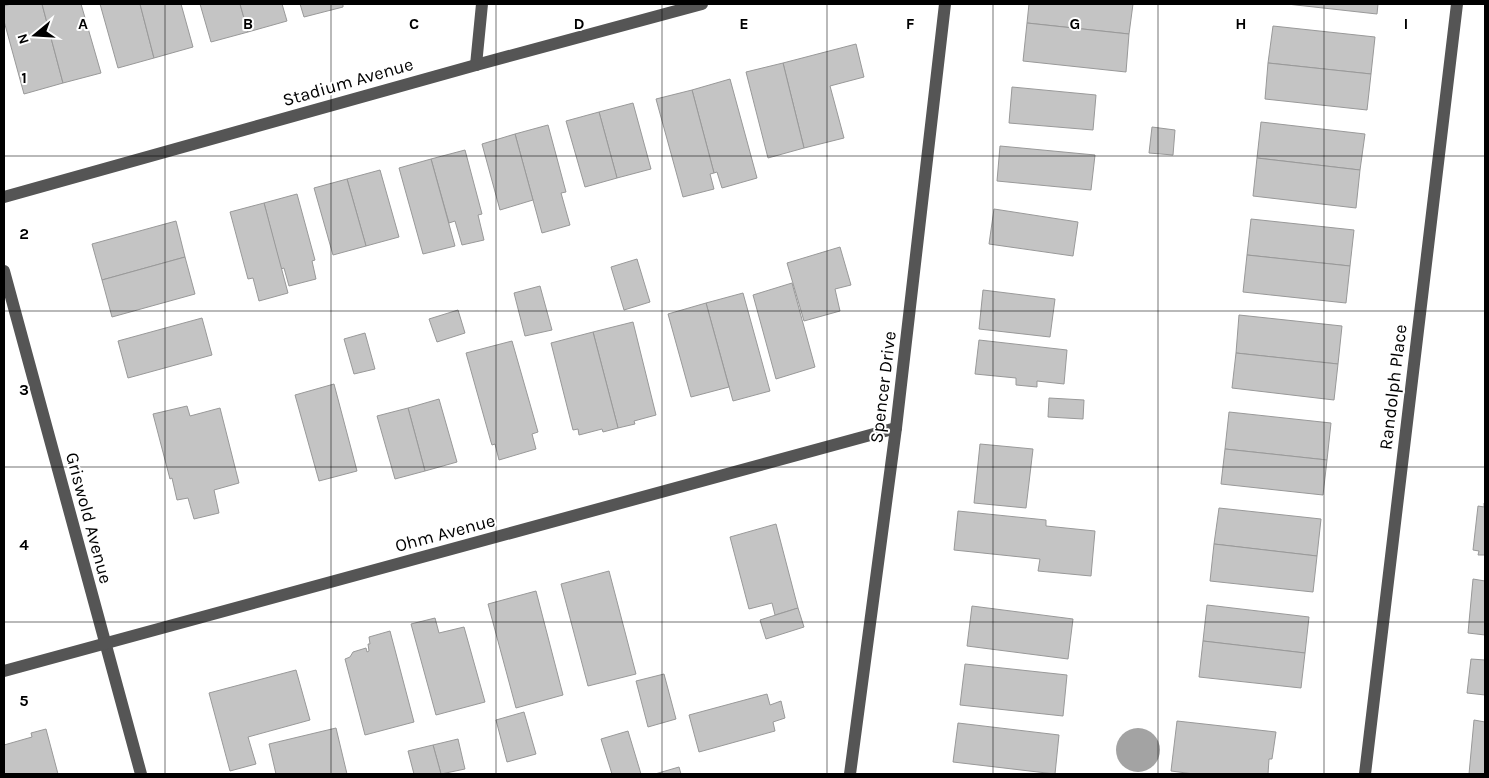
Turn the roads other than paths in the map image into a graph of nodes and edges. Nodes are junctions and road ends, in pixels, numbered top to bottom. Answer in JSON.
{"nodes":[{"id":1,"x":482,"y":4,"type":"edge"},
{"id":2,"x":702,"y":4,"type":"edge"},
{"id":3,"x":945,"y":4,"type":"edge"},
{"id":4,"x":1457,"y":4,"type":"edge"},
{"id":5,"x":476,"y":65,"type":"junction"},
{"id":6,"x":4,"y":196,"type":"edge"},
{"id":7,"x":4,"y":271,"type":"edge"},
{"id":8,"x":896,"y":428,"type":"junction"},
{"id":9,"x":105,"y":644,"type":"junction"},
{"id":10,"x":4,"y":671,"type":"edge"},
{"id":11,"x":141,"y":774,"type":"edge"},
{"id":12,"x":850,"y":774,"type":"edge"},
{"id":13,"x":1365,"y":774,"type":"edge"}],
"edges":[{"from":1,"to":5,"type":"street"},
{"from":2,"to":5,"type":"street","name":"Stadium Avenue"},
{"from":3,"to":8,"type":"street","name":"Spencer Drive"},
{"from":4,"to":13,"type":"street","name":"Randolph Place"},
{"from":5,"to":6,"type":"street","name":"Stadium Avenue"},
{"from":7,"to":9,"type":"street","name":"Griswold Avenue"},
{"from":8,"to":9,"type":"street","name":"Ohm Avenue"},
{"from":8,"to":12,"type":"street","name":"Spencer Drive"},
{"from":9,"to":10,"type":"street","name":"Ohm Avenue"},
{"from":9,"to":11,"type":"street","name":"Griswold Avenue"}]}
